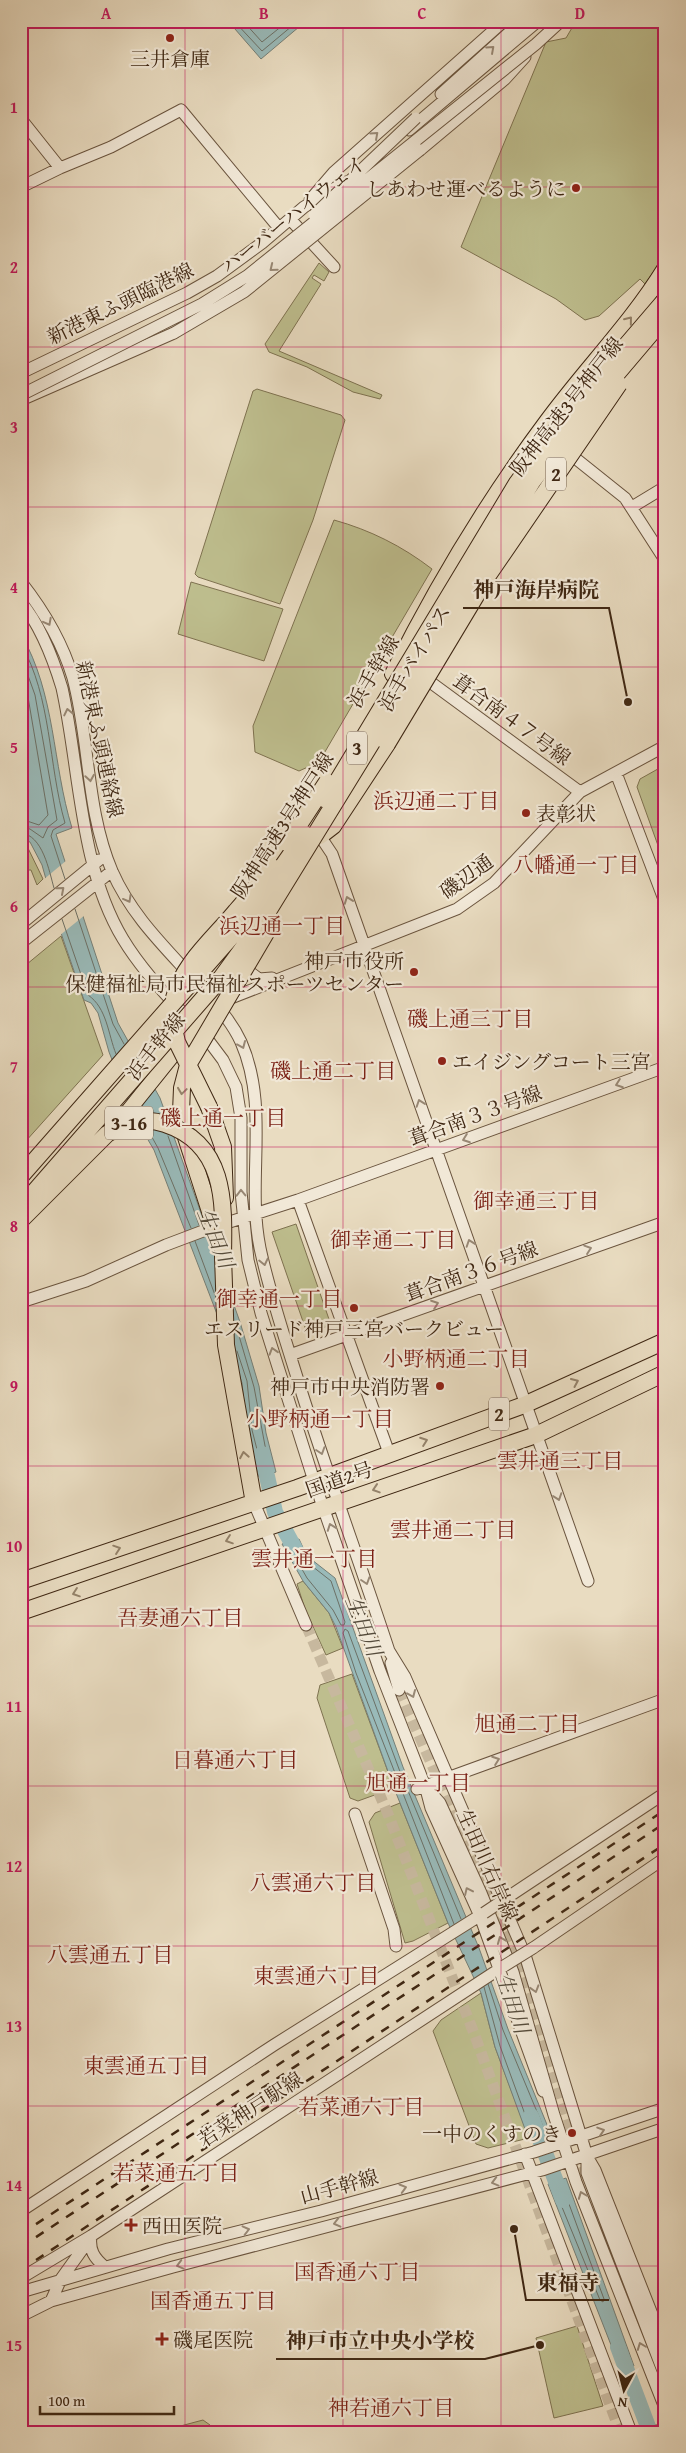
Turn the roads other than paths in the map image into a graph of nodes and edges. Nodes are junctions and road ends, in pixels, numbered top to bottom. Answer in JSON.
{"nodes":[{"id":1,"x":504,"y":21,"type":"edge"},
{"id":2,"x":522,"y":21,"type":"edge"},
{"id":3,"x":538,"y":21,"type":"edge"},
{"id":4,"x":554,"y":21,"type":"edge"},
{"id":5,"x":561,"y":21,"type":"edge"},
{"id":6,"x":21,"y":119,"type":"edge"},
{"id":7,"x":60,"y":168,"type":"junction"},
{"id":8,"x":21,"y":187,"type":"edge"},
{"id":9,"x":304,"y":207,"type":"junction"},
{"id":10,"x":290,"y":219,"type":"junction"},
{"id":11,"x":302,"y":227,"type":"junction"},
{"id":12,"x":279,"y":228,"type":"junction"},
{"id":13,"x":334,"y":266,"type":"dead end"},
{"id":14,"x":665,"y":269,"type":"edge"},
{"id":15,"x":663,"y":309,"type":"edge"},
{"id":16,"x":22,"y":370,"type":"edge"},
{"id":17,"x":21,"y":389,"type":"edge"},
{"id":18,"x":21,"y":395,"type":"edge"},
{"id":19,"x":21,"y":400,"type":"edge"},
{"id":20,"x":548,"y":435,"type":"junction"},
{"id":21,"x":560,"y":445,"type":"junction"},
{"id":22,"x":665,"y":487,"type":"edge"},
{"id":23,"x":632,"y":507,"type":"junction"},
{"id":24,"x":665,"y":560,"type":"edge"},
{"id":25,"x":21,"y":582,"type":"edge"},
{"id":26,"x":21,"y":602,"type":"edge"},
{"id":27,"x":393,"y":674,"type":"junction"},
{"id":28,"x":422,"y":676,"type":"junction"},
{"id":29,"x":665,"y":746,"type":"edge"},
{"id":30,"x":352,"y":756,"type":"junction"},
{"id":31,"x":616,"y":773,"type":"junction"},
{"id":32,"x":580,"y":792,"type":"junction"},
{"id":33,"x":320,"y":836,"type":"junction"},
{"id":34,"x":107,"y":855,"type":"junction"},
{"id":35,"x":94,"y":864,"type":"junction"},
{"id":36,"x":112,"y":871,"type":"junction"},
{"id":37,"x":295,"y":872,"type":"junction"},
{"id":38,"x":98,"y":882,"type":"junction"},
{"id":39,"x":665,"y":902,"type":"edge"},
{"id":40,"x":21,"y":924,"type":"edge"},
{"id":41,"x":21,"y":943,"type":"edge"},
{"id":42,"x":364,"y":946,"type":"junction"},
{"id":43,"x":244,"y":957,"type":"junction"},
{"id":44,"x":286,"y":976,"type":"junction"},
{"id":45,"x":191,"y":977,"type":"junction"},
{"id":46,"x":203,"y":989,"type":"junction"},
{"id":47,"x":170,"y":999,"type":"junction"},
{"id":48,"x":216,"y":1004,"type":"junction"},
{"id":49,"x":182,"y":1012,"type":"junction"},
{"id":50,"x":196,"y":1026,"type":"junction"},
{"id":51,"x":665,"y":1067,"type":"edge"},
{"id":52,"x":436,"y":1149,"type":"junction"},
{"id":53,"x":21,"y":1164,"type":"edge"},
{"id":54,"x":21,"y":1176,"type":"edge"},
{"id":55,"x":21,"y":1191,"type":"edge"},
{"id":56,"x":298,"y":1200,"type":"junction"},
{"id":57,"x":21,"y":1207,"type":"edge"},
{"id":58,"x":224,"y":1207,"type":"junction"},
{"id":59,"x":256,"y":1214,"type":"junction"},
{"id":60,"x":242,"y":1218,"type":"junction"},
{"id":61,"x":21,"y":1220,"type":"edge"},
{"id":62,"x":665,"y":1222,"type":"edge"},
{"id":63,"x":21,"y":1228,"type":"edge"},
{"id":64,"x":213,"y":1228,"type":"junction"},
{"id":65,"x":484,"y":1286,"type":"junction"},
{"id":66,"x":21,"y":1302,"type":"edge"},
{"id":67,"x":347,"y":1336,"type":"junction"},
{"id":68,"x":665,"y":1341,"type":"edge"},
{"id":69,"x":290,"y":1355,"type":"junction"},
{"id":70,"x":665,"y":1373,"type":"edge"},
{"id":71,"x":524,"y":1405,"type":"junction"},
{"id":72,"x":536,"y":1435,"type":"junction"},
{"id":73,"x":389,"y":1454,"type":"junction"},
{"id":74,"x":321,"y":1478,"type":"junction"},
{"id":75,"x":260,"y":1500,"type":"junction"},
{"id":76,"x":331,"y":1505,"type":"junction"},
{"id":77,"x":269,"y":1526,"type":"junction"},
{"id":78,"x":21,"y":1581,"type":"edge"},
{"id":79,"x":588,"y":1581,"type":"dead end"},
{"id":80,"x":21,"y":1612,"type":"edge"},
{"id":81,"x":306,"y":1625,"type":"tunnel mouth"},
{"id":82,"x":389,"y":1651,"type":"junction"},
{"id":83,"x":399,"y":1690,"type":"tunnel mouth"},
{"id":84,"x":665,"y":1699,"type":"edge"},
{"id":85,"x":447,"y":1778,"type":"junction"},
{"id":86,"x":421,"y":1788,"type":"junction"},
{"id":87,"x":665,"y":1793,"type":"edge"},
{"id":88,"x":355,"y":1814,"type":"dead end"},
{"id":89,"x":665,"y":1858,"type":"edge"},
{"id":90,"x":479,"y":1916,"type":"junction"},
{"id":91,"x":396,"y":1946,"type":"dead end"},
{"id":92,"x":498,"y":1969,"type":"junction"},
{"id":93,"x":665,"y":2108,"type":"edge"},
{"id":94,"x":554,"y":2115,"type":"junction"},
{"id":95,"x":665,"y":2128,"type":"edge"},
{"id":96,"x":582,"y":2137,"type":"junction"},
{"id":97,"x":559,"y":2144,"type":"junction"},
{"id":98,"x":530,"y":2153,"type":"junction"},
{"id":99,"x":587,"y":2156,"type":"junction"},
{"id":100,"x":566,"y":2163,"type":"junction"},
{"id":101,"x":537,"y":2171,"type":"junction"},
{"id":102,"x":21,"y":2211,"type":"edge"},
{"id":103,"x":91,"y":2236,"type":"junction"},
{"id":104,"x":105,"y":2267,"type":"junction"},
{"id":105,"x":21,"y":2278,"type":"edge"},
{"id":106,"x":61,"y":2279,"type":"junction"},
{"id":107,"x":21,"y":2292,"type":"edge"},
{"id":108,"x":51,"y":2301,"type":"junction"},
{"id":109,"x":21,"y":2316,"type":"edge"},
{"id":110,"x":665,"y":2347,"type":"edge"},
{"id":111,"x":665,"y":2376,"type":"edge"},
{"id":112,"x":665,"y":2408,"type":"edge"},
{"id":113,"x":665,"y":2429,"type":"edge"},
{"id":114,"x":631,"y":2432,"type":"edge"},
{"id":115,"x":653,"y":2432,"type":"edge"}],
"edges":[{"from":9,"to":1,"type":"street","name":"新港東ふ頭臨港線","one_way":true},
{"from":11,"to":2,"type":"street","one_way":true,"bridge":true},
{"from":3,"to":9,"type":"street","name":"新港東ふ頭臨港線"},
{"from":4,"to":11,"type":"street","name":"ハーバーハイウェイ","bridge":true},
{"from":4,"to":19,"type":"street","one_way":true,"bridge":true},
{"from":5,"to":18,"type":"street","name":"ハーバーハイウェイ","bridge":true},
{"from":6,"to":7,"type":"street"},
{"from":7,"to":8,"type":"street"},
{"from":7,"to":12,"type":"street"},
{"from":9,"to":10,"type":"street","name":"新港東ふ頭臨港線"},
{"from":10,"to":12,"type":"street","name":"新港東ふ頭臨港線"},
{"from":10,"to":13,"type":"street"},
{"from":11,"to":17,"type":"street","name":"ハーバーハイウェイ"},
{"from":12,"to":16,"type":"street","name":"新港東ふ頭臨港線"},
{"from":27,"to":14,"type":"highway","name":"浜手バイパス","number":"2","one_way":true},
{"from":15,"to":20,"type":"main road","name":"浜手幹線"},
{"from":15,"to":21,"type":"main road","name":"浜手幹線"},
{"from":15,"to":30,"type":"highway","name":"阪神高速3号神戸線","number":"3","bridge":true},
{"from":15,"to":33,"type":"highway","name":"浜手バイパス","number":"2","bridge":true},
{"from":15,"to":37,"type":"highway","name":"阪神高速3号神戸線","number":"3","bridge":true},
{"from":20,"to":21,"type":"street"},
{"from":20,"to":27,"type":"main road","name":"浜手幹線"},
{"from":21,"to":23,"type":"street"},
{"from":21,"to":28,"type":"main road","name":"浜手幹線"},
{"from":22,"to":23,"type":"street"},
{"from":23,"to":24,"type":"street"},
{"from":25,"to":34,"type":"street","name":"新港東ふ頭連絡線","one_way":true},
{"from":35,"to":26,"type":"street","name":"新港東ふ頭連絡線","one_way":true},
{"from":27,"to":45,"type":"main road","name":"浜手幹線"},
{"from":28,"to":32,"type":"street","name":"葺合南４７号線"},
{"from":28,"to":33,"type":"main road","name":"浜手幹線"},
{"from":29,"to":31,"type":"street","name":"磯辺通"},
{"from":30,"to":54,"type":"highway","name":"阪神高速3号神戸線","number":"3","bridge":true},
{"from":30,"to":58,"type":"highway","number":"3-16","bridge":true},
{"from":31,"to":32,"type":"street","name":"磯辺通"},
{"from":31,"to":39,"type":"street"},
{"from":32,"to":42,"type":"street","name":"磯辺通"},
{"from":42,"to":33,"type":"street","one_way":true},
{"from":33,"to":43,"type":"main road","name":"浜手幹線"},
{"from":34,"to":35,"type":"street"},
{"from":34,"to":36,"type":"street","name":"新港東ふ頭連絡線"},
{"from":35,"to":38,"type":"street","name":"新港東ふ頭連絡線"},
{"from":40,"to":35,"type":"street","one_way":true},
{"from":36,"to":38,"type":"street"},
{"from":36,"to":45,"type":"street","name":"新港東ふ頭連絡線","one_way":true},
{"from":37,"to":57,"type":"highway","name":"阪神高速3号神戸線","number":"3","bridge":true},
{"from":37,"to":64,"type":"highway","number":"3-16","one_way":true,"bridge":true},
{"from":38,"to":41,"type":"street"},
{"from":38,"to":47,"type":"street","name":"新港東ふ頭連絡線"},
{"from":42,"to":44,"type":"street","name":"磯辺通"},
{"from":52,"to":42,"type":"street","one_way":true},
{"from":43,"to":44,"type":"street","name":"磯辺通"},
{"from":43,"to":48,"type":"main road","name":"浜手幹線"},
{"from":44,"to":48,"type":"street","name":"磯辺通"},
{"from":45,"to":46,"type":"street","name":"生田川右岸線"},
{"from":45,"to":47,"type":"main road","name":"浜手幹線"},
{"from":46,"to":48,"type":"street","name":"生田川右岸線"},
{"from":46,"to":49,"type":"street"},
{"from":47,"to":49,"type":"street","name":"生田川右岸線"},
{"from":47,"to":53,"type":"main road","name":"浜手幹線"},
{"from":48,"to":50,"type":"main road","name":"浜手幹線"},
{"from":48,"to":59,"type":"street","name":"生田川右岸線","one_way":true},
{"from":49,"to":50,"type":"street","name":"生田川右岸線"},
{"from":49,"to":55,"type":"highway","number":"3-16"},
{"from":60,"to":50,"type":"street","name":"生田川右岸線","one_way":true},
{"from":50,"to":63,"type":"main road","name":"浜手幹線"},
{"from":51,"to":52,"type":"street","name":"葺合南３３号線","one_way":true},
{"from":52,"to":56,"type":"street","name":"葺合南３３号線"},
{"from":65,"to":52,"type":"street","one_way":true},
{"from":56,"to":59,"type":"street","name":"葺合南３３号線"},
{"from":56,"to":67,"type":"street"},
{"from":58,"to":61,"type":"highway","number":"3-16","bridge":true},
{"from":75,"to":58,"type":"highway","number":"3-16","one_way":true,"bridge":true},
{"from":59,"to":60,"type":"street","name":"葺合南３３号線"},
{"from":59,"to":69,"type":"street","name":"生田川右岸線","one_way":true},
{"from":60,"to":64,"type":"street","name":"葺合南３３号線"},
{"from":74,"to":60,"type":"street","name":"生田川右岸線","one_way":true},
{"from":65,"to":62,"type":"street","name":"葺合南３６号線","one_way":true},
{"from":64,"to":66,"type":"street","name":"葺合南３３号線"},
{"from":67,"to":65,"type":"street","name":"葺合南３６号線","one_way":true},
{"from":65,"to":71,"type":"street"},
{"from":67,"to":69,"type":"street","name":"葺合南３６号線"},
{"from":67,"to":73,"type":"street"},
{"from":71,"to":68,"type":"highway","name":"国道2号","number":"2","one_way":true},
{"from":69,"to":74,"type":"street","name":"生田川右岸線","one_way":true},
{"from":70,"to":72,"type":"highway","name":"国道2号","number":"2"},
{"from":71,"to":72,"type":"street"},
{"from":73,"to":71,"type":"highway","name":"国道2号","number":"2","one_way":true},
{"from":72,"to":76,"type":"highway","name":"国道2号","number":"2","one_way":true},
{"from":72,"to":79,"type":"street","one_way":true},
{"from":73,"to":74,"type":"highway","name":"国道2号","number":"2"},
{"from":74,"to":75,"type":"highway","name":"国道2号","number":"2"},
{"from":74,"to":76,"type":"street","name":"生田川右岸線"},
{"from":75,"to":77,"type":"street"},
{"from":78,"to":75,"type":"highway","name":"国道2号","number":"2","one_way":true},
{"from":76,"to":77,"type":"highway","name":"国道2号","number":"2"},
{"from":76,"to":82,"type":"street","name":"生田川右岸線","one_way":true},
{"from":86,"to":76,"type":"street","name":"生田川右岸線","one_way":true},
{"from":77,"to":80,"type":"highway","name":"国道2号","number":"2","one_way":true},
{"from":77,"to":81,"type":"street"},
{"from":82,"to":83,"type":"street"},
{"from":82,"to":85,"type":"street","name":"生田川右岸線","one_way":true},
{"from":85,"to":84,"type":"street","one_way":true},
{"from":85,"to":86,"type":"street"},
{"from":85,"to":96,"type":"street","name":"生田川右岸線","one_way":true},
{"from":90,"to":86,"type":"street","one_way":true},
{"from":94,"to":86,"type":"street","name":"生田川右岸線","one_way":true},
{"from":87,"to":90,"type":"street","bridge":true},
{"from":88,"to":91,"type":"street"},
{"from":89,"to":92,"type":"street","name":"若菜神戸駅線","bridge":true},
{"from":90,"to":92,"type":"street"},
{"from":90,"to":102,"type":"street"},
{"from":92,"to":94,"type":"street"},
{"from":92,"to":103,"type":"street","name":"若菜神戸駅線"},
{"from":96,"to":93,"type":"street","name":"山手幹線","one_way":true},
{"from":94,"to":97,"type":"street","name":"生田川右岸線"},
{"from":95,"to":99,"type":"street"},
{"from":96,"to":97,"type":"street","name":"山手幹線"},
{"from":96,"to":99,"type":"street","name":"生田川右岸線"},
{"from":97,"to":98,"type":"street","name":"山手幹線"},
{"from":97,"to":100,"type":"street","name":"生田川右岸線"},
{"from":98,"to":101,"type":"street"},
{"from":104,"to":98,"type":"street","name":"山手幹線","one_way":true},
{"from":99,"to":100,"type":"street"},
{"from":99,"to":110,"type":"street"},
{"from":99,"to":111,"type":"street","name":"生田川右岸線"},
{"from":100,"to":101,"type":"street","name":"山手幹線"},
{"from":112,"to":100,"type":"street","name":"生田川右岸線","one_way":true},
{"from":101,"to":108,"type":"street","name":"山手幹線","one_way":true},
{"from":101,"to":114,"type":"street"},
{"from":103,"to":104,"type":"street"},
{"from":103,"to":105,"type":"street","name":"若菜神戸駅線"},
{"from":103,"to":106,"type":"street"},
{"from":104,"to":106,"type":"street","name":"山手幹線"},
{"from":106,"to":107,"type":"street","name":"山手幹線"},
{"from":106,"to":108,"type":"street"},
{"from":108,"to":109,"type":"street","name":"山手幹線"},
{"from":113,"to":115,"type":"street"}]}
